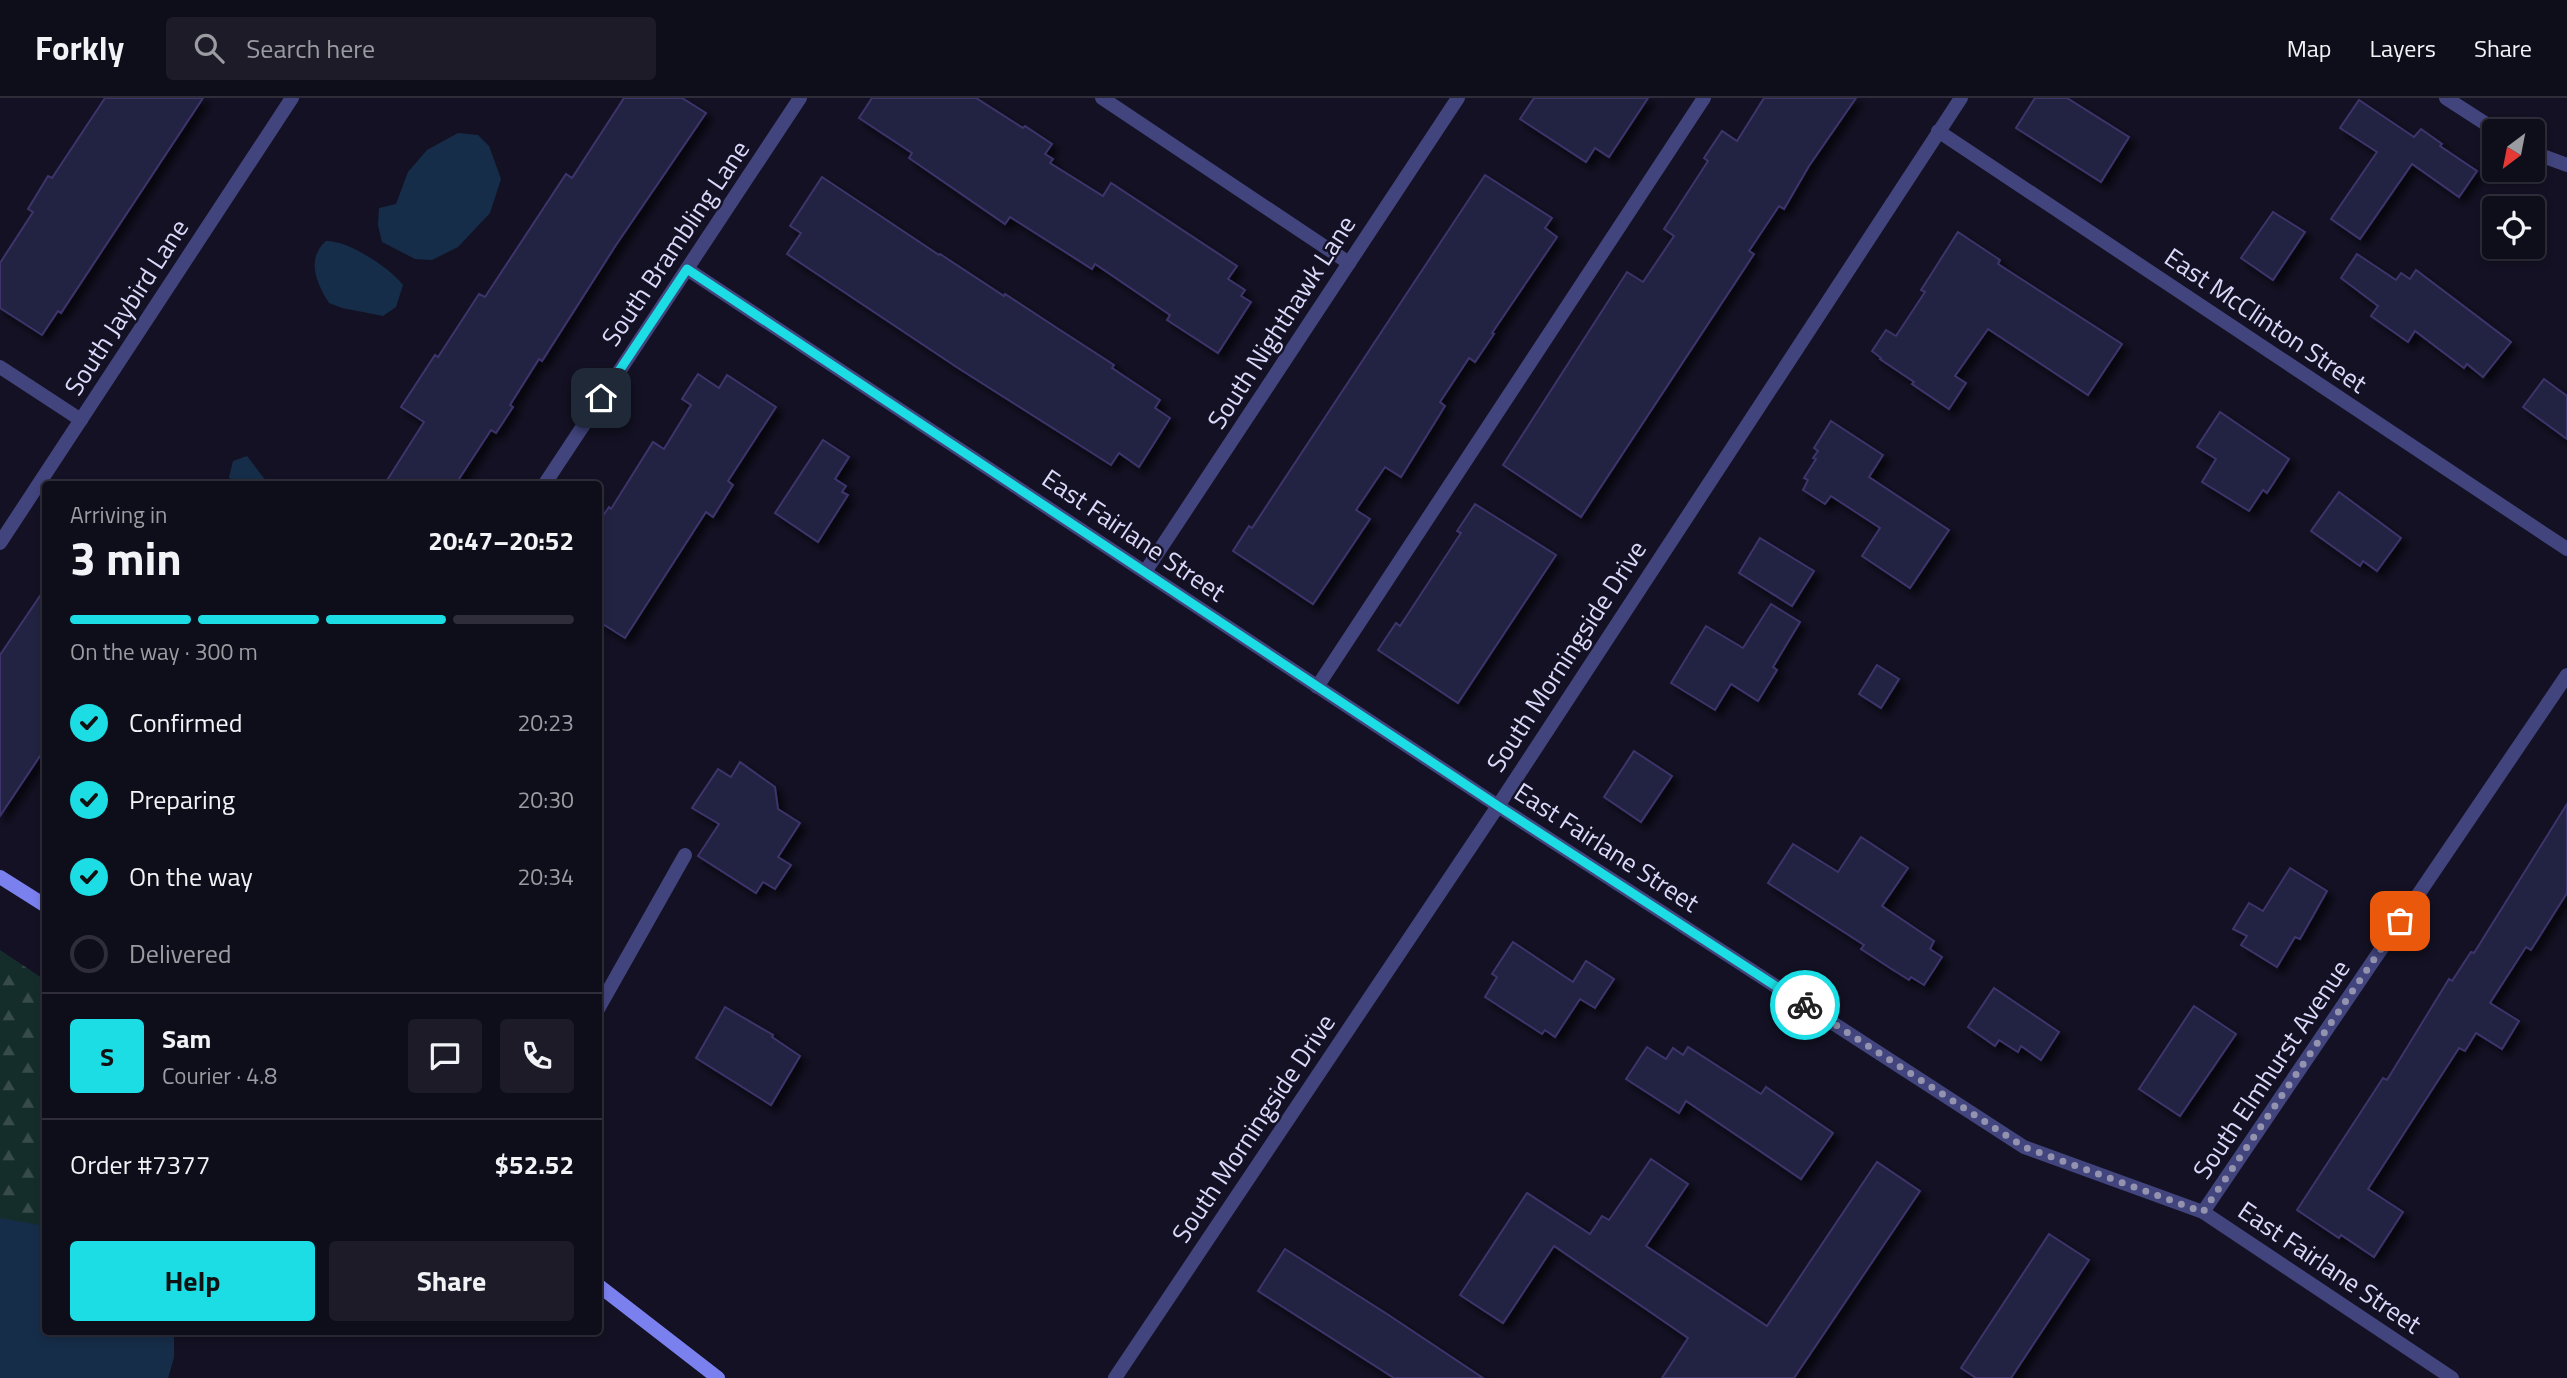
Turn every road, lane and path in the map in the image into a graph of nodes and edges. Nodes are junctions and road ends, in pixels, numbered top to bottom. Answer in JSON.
{"nodes":[{"id":1,"x":292,"y":98,"type":"edge"},
{"id":2,"x":800,"y":98,"type":"edge"},
{"id":3,"x":1102,"y":98,"type":"edge"},
{"id":4,"x":1458,"y":98,"type":"edge"},
{"id":5,"x":1704,"y":98,"type":"edge"},
{"id":6,"x":1961,"y":98,"type":"edge"},
{"id":7,"x":2446,"y":98,"type":"edge"},
{"id":8,"x":2482,"y":121,"type":"edge"},
{"id":9,"x":1938,"y":131,"type":"junction"},
{"id":10,"x":2545,"y":157,"type":"edge"},
{"id":11,"x":2567,"y":165,"type":"edge"},
{"id":12,"x":1349,"y":263,"type":"junction"},
{"id":13,"x":687,"y":269,"type":"junction"},
{"id":14,"x":0,"y":367,"type":"edge"},
{"id":15,"x":80,"y":420,"type":"junction"},
{"id":16,"x":547,"y":481,"type":"edge"},
{"id":17,"x":0,"y":543,"type":"edge"},
{"id":18,"x":2567,"y":550,"type":"edge"},
{"id":19,"x":1145,"y":572,"type":"junction"},
{"id":20,"x":2567,"y":675,"type":"edge"},
{"id":21,"x":1317,"y":687,"type":"junction"},
{"id":22,"x":1498,"y":806,"type":"junction"},
{"id":23,"x":685,"y":855,"type":"dead end"},
{"id":24,"x":0,"y":877,"type":"edge"},
{"id":25,"x":42,"y":903,"type":"edge"},
{"id":26,"x":602,"y":1002,"type":"edge"},
{"id":27,"x":2203,"y":1212,"type":"junction"},
{"id":28,"x":602,"y":1288,"type":"edge"},
{"id":29,"x":718,"y":1378,"type":"edge"},
{"id":30,"x":1115,"y":1378,"type":"edge"},
{"id":31,"x":2452,"y":1378,"type":"edge"}],
"edges":[{"from":1,"to":15,"type":"street","name":"South Jaybird Lane"},
{"from":2,"to":13,"type":"street","name":"South Brambling Lane"},
{"from":3,"to":12,"type":"street"},
{"from":4,"to":12,"type":"street","name":"South Nighthawk Lane"},
{"from":5,"to":21,"type":"street"},
{"from":6,"to":9,"type":"street","name":"South Morningside Drive"},
{"from":7,"to":8,"type":"street"},
{"from":9,"to":18,"type":"street","name":"East McClinton Street"},
{"from":9,"to":22,"type":"street","name":"South Morningside Drive"},
{"from":10,"to":11,"type":"street"},
{"from":12,"to":19,"type":"street","name":"South Nighthawk Lane"},
{"from":13,"to":16,"type":"street","name":"South Brambling Lane"},
{"from":13,"to":19,"type":"street","name":"East Fairlane Street"},
{"from":14,"to":15,"type":"street"},
{"from":15,"to":17,"type":"street","name":"South Jaybird Lane"},
{"from":19,"to":21,"type":"street","name":"East Fairlane Street"},
{"from":20,"to":27,"type":"street","name":"South Elmhurst Avenue"},
{"from":21,"to":22,"type":"street","name":"East Fairlane Street"},
{"from":22,"to":27,"type":"street","name":"East Fairlane Street"},
{"from":22,"to":30,"type":"street","name":"South Morningside Drive"},
{"from":23,"to":26,"type":"street"},
{"from":24,"to":25,"type":"main road"},
{"from":27,"to":31,"type":"street","name":"East Fairlane Street"},
{"from":28,"to":29,"type":"main road"}]}
